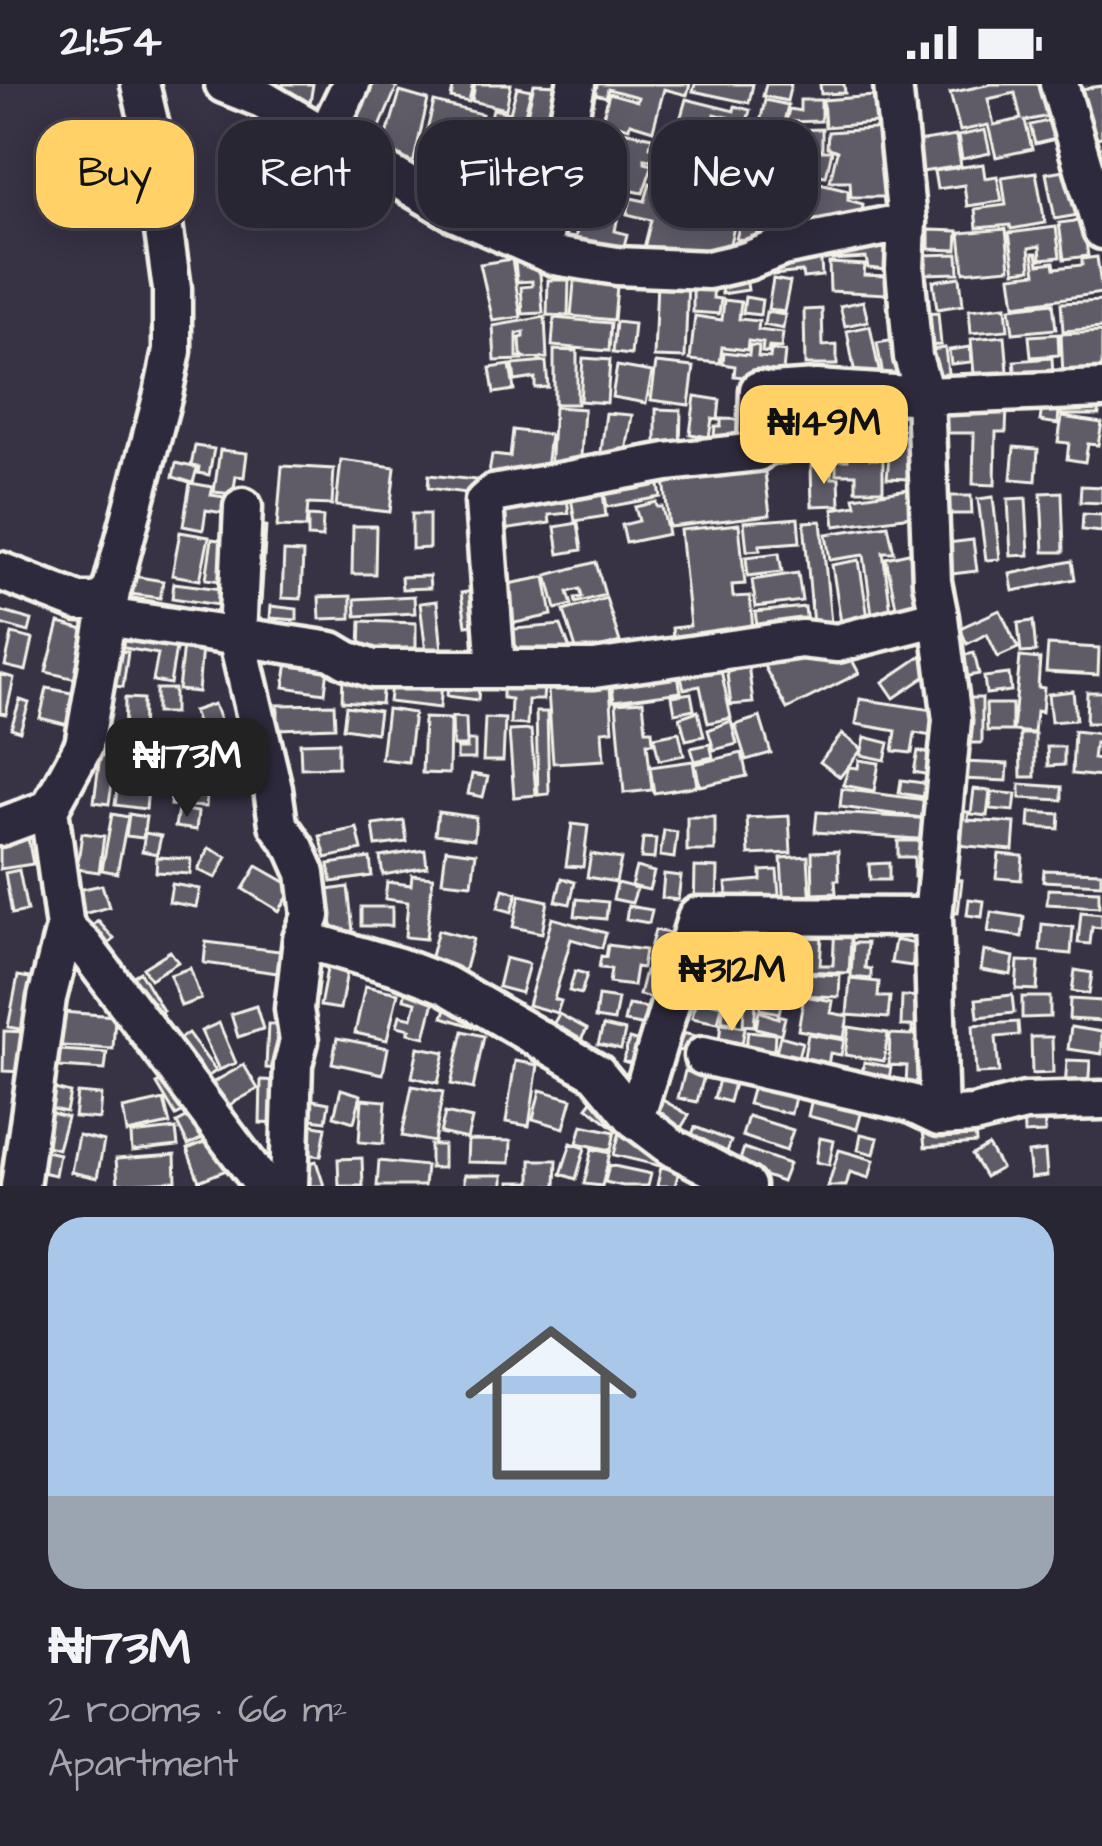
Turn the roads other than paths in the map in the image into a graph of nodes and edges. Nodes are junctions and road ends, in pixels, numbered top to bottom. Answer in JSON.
{"nodes":[{"id":1,"x":140,"y":84,"type":"edge"},
{"id":2,"x":224,"y":84,"type":"edge"},
{"id":3,"x":351,"y":84,"type":"edge"},
{"id":4,"x":576,"y":84,"type":"edge"},
{"id":5,"x":893,"y":84,"type":"edge"},
{"id":6,"x":1059,"y":84,"type":"edge"},
{"id":7,"x":263,"y":91,"type":"edge"},
{"id":8,"x":304,"y":120,"type":"edge"},
{"id":9,"x":334,"y":120,"type":"edge"},
{"id":10,"x":393,"y":176,"type":"edge"},
{"id":11,"x":907,"y":222,"type":"junction"},
{"id":12,"x":1102,"y":230,"type":"edge"},
{"id":13,"x":541,"y":250,"type":"junction"},
{"id":14,"x":1102,"y":389,"type":"edge"},
{"id":15,"x":925,"y":396,"type":"junction"},
{"id":16,"x":243,"y":507,"type":"dead end"},
{"id":17,"x":0,"y":571,"type":"edge"},
{"id":18,"x":109,"y":605,"type":"junction"},
{"id":19,"x":940,"y":617,"type":"junction"},
{"id":20,"x":237,"y":637,"type":"junction"},
{"id":21,"x":496,"y":669,"type":"junction"},
{"id":22,"x":49,"y":809,"type":"junction"},
{"id":23,"x":0,"y":827,"type":"edge"},
{"id":24,"x":933,"y":917,"type":"junction"},
{"id":25,"x":65,"y":928,"type":"junction"},
{"id":26,"x":302,"y":939,"type":"junction"},
{"id":27,"x":703,"y":1056,"type":"dead end"},
{"id":28,"x":1102,"y":1100,"type":"edge"},
{"id":29,"x":939,"y":1117,"type":"junction"},
{"id":30,"x":635,"y":1119,"type":"junction"},
{"id":31,"x":20,"y":1186,"type":"edge"},
{"id":32,"x":263,"y":1186,"type":"edge"},
{"id":33,"x":289,"y":1186,"type":"edge"},
{"id":34,"x":746,"y":1186,"type":"edge"}],
"edges":[{"from":1,"to":18,"type":"street"},
{"from":2,"to":7,"type":"street"},
{"from":3,"to":9,"type":"street"},
{"from":4,"to":13,"type":"street"},
{"from":5,"to":11,"type":"street"},
{"from":6,"to":12,"type":"street"},
{"from":7,"to":8,"type":"street"},
{"from":10,"to":13,"type":"street"},
{"from":11,"to":13,"type":"street"},
{"from":11,"to":15,"type":"street"},
{"from":14,"to":15,"type":"street"},
{"from":15,"to":19,"type":"street"},
{"from":15,"to":21,"type":"street"},
{"from":16,"to":20,"type":"street"},
{"from":17,"to":18,"type":"street"},
{"from":18,"to":20,"type":"street"},
{"from":18,"to":22,"type":"street"},
{"from":19,"to":21,"type":"street"},
{"from":19,"to":24,"type":"street"},
{"from":20,"to":21,"type":"street"},
{"from":20,"to":26,"type":"street"},
{"from":22,"to":23,"type":"street"},
{"from":22,"to":25,"type":"street"},
{"from":24,"to":29,"type":"street"},
{"from":24,"to":30,"type":"street"},
{"from":25,"to":31,"type":"street"},
{"from":25,"to":32,"type":"street"},
{"from":26,"to":30,"type":"street"},
{"from":26,"to":33,"type":"street"},
{"from":27,"to":29,"type":"street"},
{"from":28,"to":29,"type":"street"},
{"from":30,"to":34,"type":"street"}]}
